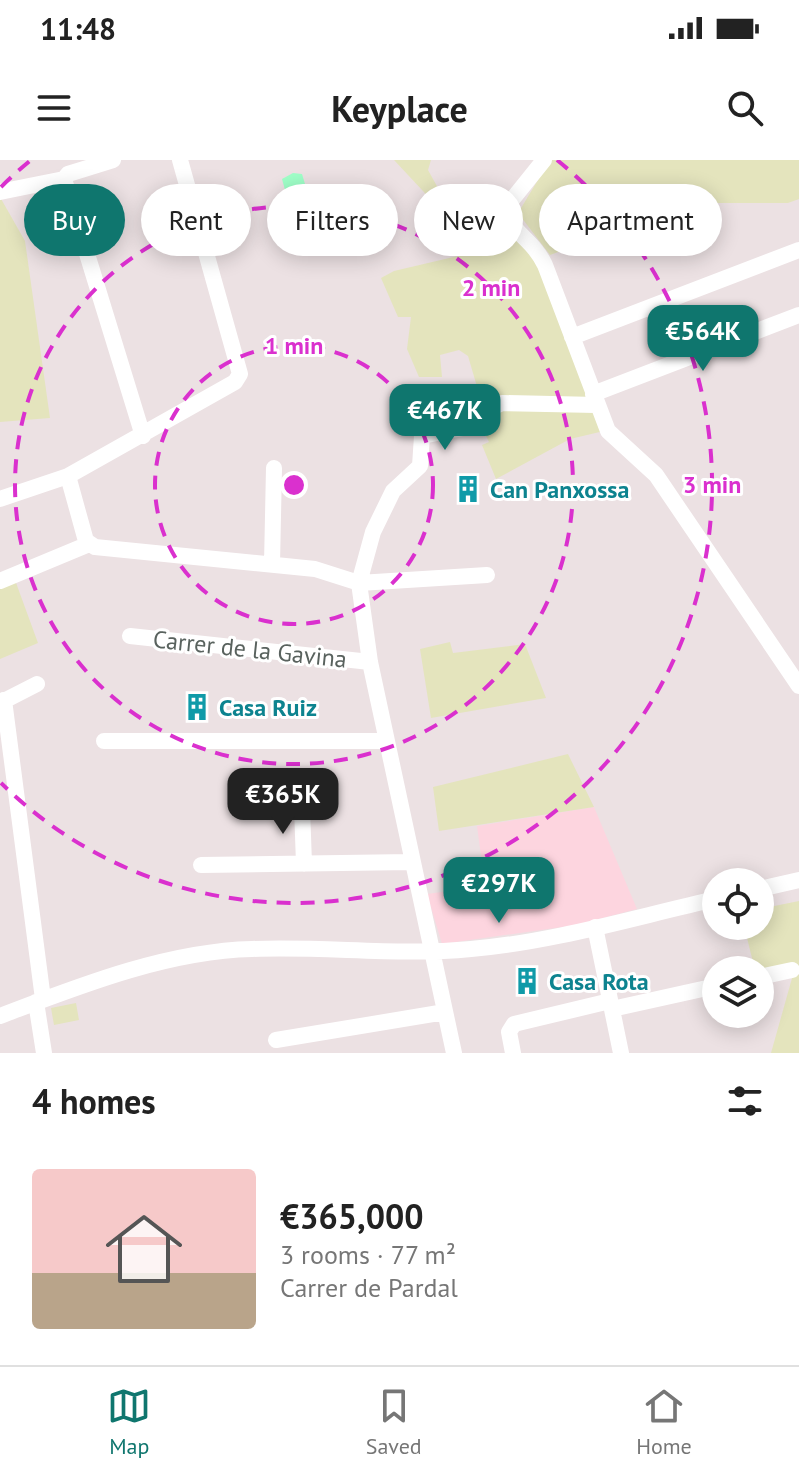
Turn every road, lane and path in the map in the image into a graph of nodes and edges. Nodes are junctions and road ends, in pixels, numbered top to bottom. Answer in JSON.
{"nodes":[{"id":1,"x":113,"y":160,"type":"edge"},
{"id":2,"x":180,"y":160,"type":"edge"},
{"id":3,"x":544,"y":160,"type":"edge"},
{"id":4,"x":64,"y":179,"type":"junction"},
{"id":5,"x":0,"y":192,"type":"edge"},
{"id":6,"x":799,"y":250,"type":"edge"},
{"id":7,"x":799,"y":315,"type":"edge"},
{"id":8,"x":572,"y":337,"type":"junction"},
{"id":9,"x":595,"y":400,"type":"junction"},
{"id":10,"x":143,"y":436,"type":"junction"},
{"id":11,"x":274,"y":468,"type":"dead end"},
{"id":12,"x":68,"y":476,"type":"junction"},
{"id":13,"x":0,"y":499,"type":"edge"},
{"id":14,"x":89,"y":544,"type":"junction"},
{"id":15,"x":272,"y":564,"type":"junction"},
{"id":16,"x":487,"y":575,"type":"dead end"},
{"id":17,"x":0,"y":581,"type":"edge"},
{"id":18,"x":359,"y":583,"type":"junction"},
{"id":19,"x":130,"y":636,"type":"dead end"},
{"id":20,"x":370,"y":662,"type":"junction"},
{"id":21,"x":37,"y":684,"type":"dead end"},
{"id":22,"x":799,"y":686,"type":"edge"},
{"id":23,"x":2,"y":702,"type":"edge"},
{"id":24,"x":104,"y":741,"type":"dead end"},
{"id":25,"x":386,"y":741,"type":"junction"},
{"id":26,"x":302,"y":807,"type":"dead end"},
{"id":27,"x":411,"y":862,"type":"junction"},
{"id":28,"x":304,"y":864,"type":"junction"},
{"id":29,"x":201,"y":865,"type":"dead end"},
{"id":30,"x":799,"y":880,"type":"edge"},
{"id":31,"x":774,"y":886,"type":"edge"},
{"id":32,"x":702,"y":902,"type":"edge"},
{"id":33,"x":595,"y":927,"type":"junction"},
{"id":34,"x":433,"y":952,"type":"junction"},
{"id":35,"x":792,"y":970,"type":"dead end"},
{"id":36,"x":774,"y":974,"type":"edge"},
{"id":37,"x":702,"y":989,"type":"edge"},
{"id":38,"x":40,"y":1001,"type":"junction"},
{"id":39,"x":611,"y":1005,"type":"junction"},
{"id":40,"x":445,"y":1012,"type":"junction"},
{"id":41,"x":0,"y":1016,"type":"edge"},
{"id":42,"x":276,"y":1040,"type":"dead end"},
{"id":43,"x":44,"y":1053,"type":"edge"},
{"id":44,"x":454,"y":1053,"type":"edge"},
{"id":45,"x":513,"y":1053,"type":"edge"},
{"id":46,"x":621,"y":1053,"type":"edge"}],
"edges":[{"from":1,"to":4,"type":"street"},
{"from":2,"to":10,"type":"street"},
{"from":3,"to":8,"type":"street"},
{"from":4,"to":5,"type":"street"},
{"from":4,"to":10,"type":"street"},
{"from":6,"to":8,"type":"street"},
{"from":7,"to":9,"type":"street"},
{"from":8,"to":9,"type":"street"},
{"from":9,"to":18,"type":"street"},
{"from":9,"to":22,"type":"street"},
{"from":10,"to":12,"type":"street"},
{"from":11,"to":15,"type":"street"},
{"from":12,"to":13,"type":"street"},
{"from":12,"to":14,"type":"street"},
{"from":14,"to":15,"type":"street"},
{"from":14,"to":17,"type":"street"},
{"from":15,"to":18,"type":"street"},
{"from":16,"to":18,"type":"street"},
{"from":18,"to":20,"type":"street"},
{"from":19,"to":20,"type":"street","name":"Carrer de la Gavina"},
{"from":20,"to":25,"type":"street"},
{"from":21,"to":23,"type":"street"},
{"from":23,"to":38,"type":"street"},
{"from":24,"to":25,"type":"street"},
{"from":25,"to":27,"type":"street"},
{"from":26,"to":28,"type":"street"},
{"from":27,"to":28,"type":"street"},
{"from":27,"to":34,"type":"street"},
{"from":28,"to":29,"type":"street"},
{"from":30,"to":31,"type":"street"},
{"from":32,"to":33,"type":"street"},
{"from":33,"to":34,"type":"street"},
{"from":33,"to":39,"type":"street"},
{"from":34,"to":38,"type":"street"},
{"from":34,"to":40,"type":"street"},
{"from":35,"to":36,"type":"street"},
{"from":37,"to":39,"type":"street"},
{"from":38,"to":41,"type":"street"},
{"from":38,"to":43,"type":"street"},
{"from":39,"to":45,"type":"street"},
{"from":39,"to":46,"type":"street"},
{"from":40,"to":42,"type":"street"},
{"from":40,"to":44,"type":"street"}]}
